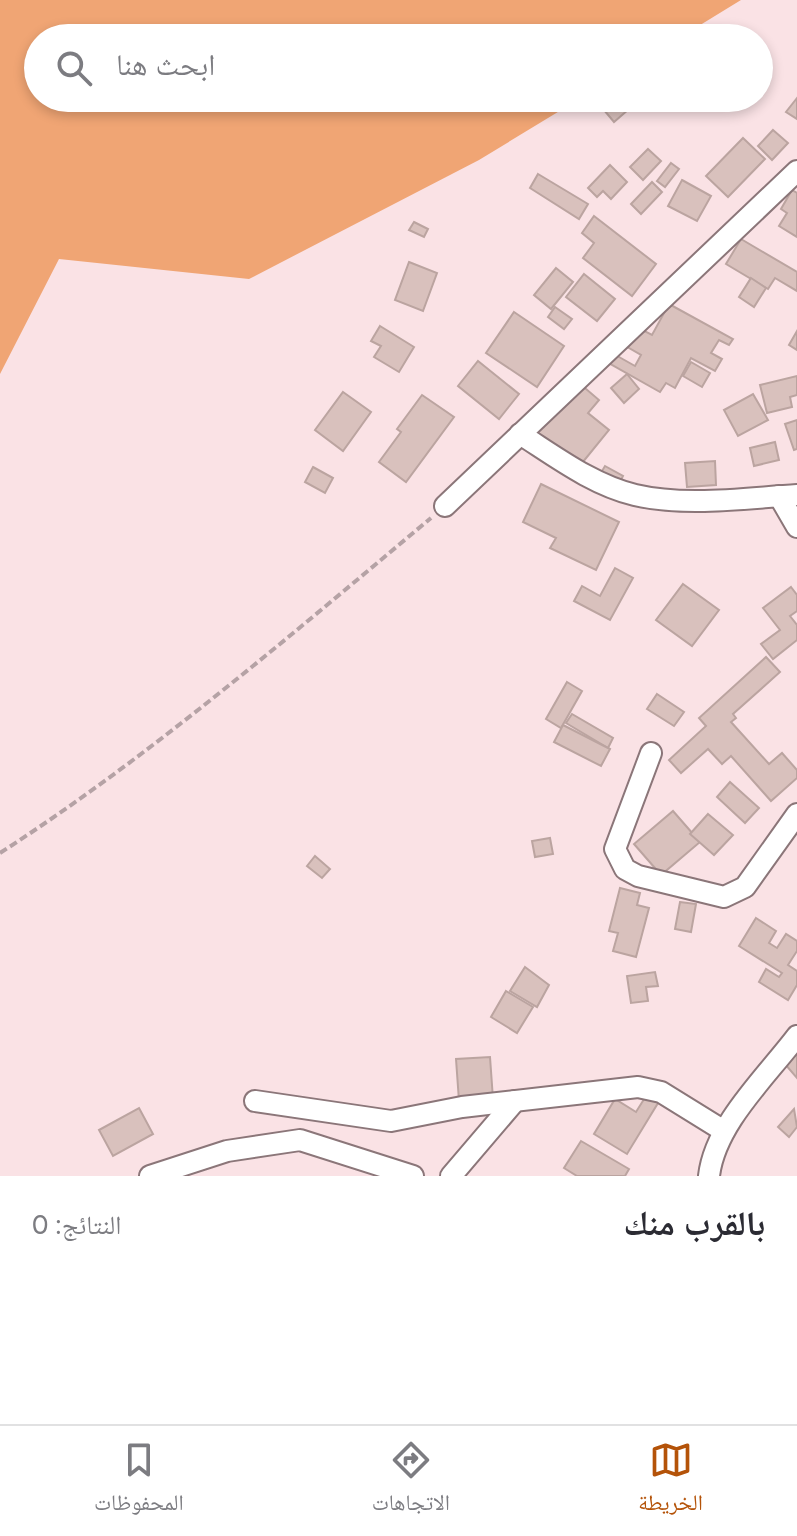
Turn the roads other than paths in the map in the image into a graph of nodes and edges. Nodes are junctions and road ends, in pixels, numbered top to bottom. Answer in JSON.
{"nodes":[{"id":1,"x":797,"y":171,"type":"edge"},
{"id":2,"x":520,"y":434,"type":"junction"},
{"id":3,"x":788,"y":495,"type":"edge"},
{"id":4,"x":445,"y":506,"type":"road end"},
{"id":5,"x":797,"y":527,"type":"edge"},
{"id":6,"x":651,"y":753,"type":"dead end"},
{"id":7,"x":797,"y":814,"type":"edge"},
{"id":8,"x":797,"y":1036,"type":"edge"},
{"id":9,"x":255,"y":1101,"type":"dead end"},
{"id":10,"x":515,"y":1101,"type":"junction"},
{"id":11,"x":724,"y":1131,"type":"junction"},
{"id":12,"x":150,"y":1176,"type":"edge"},
{"id":13,"x":413,"y":1176,"type":"edge"},
{"id":14,"x":451,"y":1176,"type":"edge"},
{"id":15,"x":709,"y":1176,"type":"edge"}],
"edges":[{"from":1,"to":2,"type":"street"},
{"from":2,"to":3,"type":"street"},
{"from":2,"to":4,"type":"street"},
{"from":3,"to":5,"type":"street"},
{"from":6,"to":7,"type":"street"},
{"from":8,"to":11,"type":"street"},
{"from":9,"to":10,"type":"street"},
{"from":10,"to":11,"type":"street"},
{"from":10,"to":14,"type":"street"},
{"from":11,"to":15,"type":"street"},
{"from":12,"to":13,"type":"street"}]}
